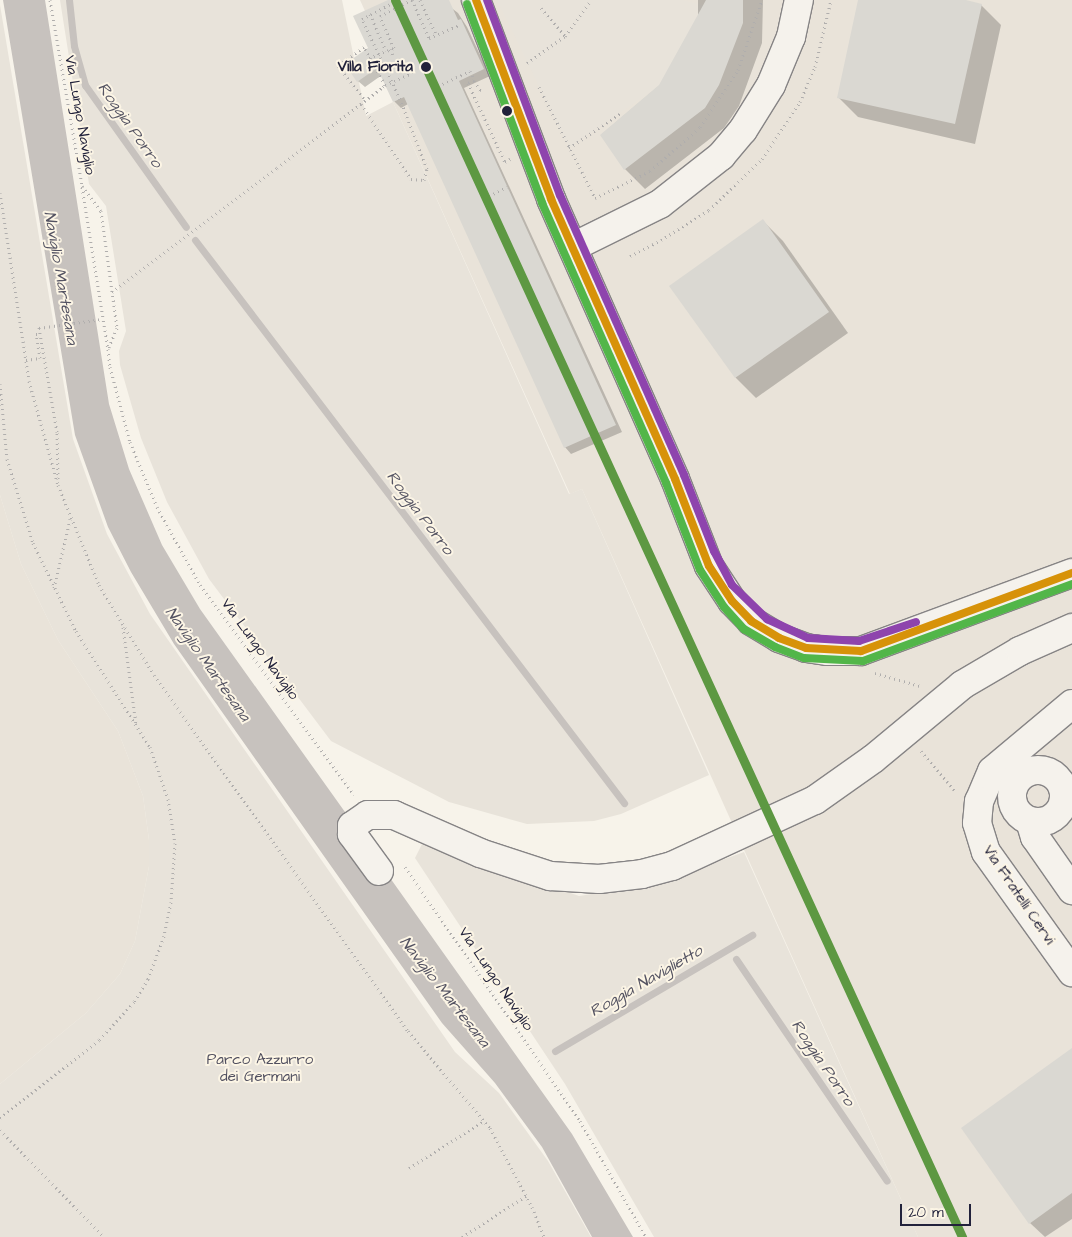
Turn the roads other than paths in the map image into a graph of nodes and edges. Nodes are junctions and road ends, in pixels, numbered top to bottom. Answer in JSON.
{"nodes":[{"id":1,"x":476,"y":0,"type":"edge"},
{"id":2,"x":799,"y":0,"type":"edge"},
{"id":3,"x":573,"y":247,"type":"junction"},
{"id":4,"x":1072,"y":573,"type":"edge"},
{"id":5,"x":1072,"y":628,"type":"edge"},
{"id":6,"x":1072,"y":704,"type":"edge"},
{"id":7,"x":1067,"y":792,"type":"edge"},
{"id":8,"x":1030,"y":821,"type":"junction"},
{"id":9,"x":390,"y":867,"type":"road end"},
{"id":10,"x":1072,"y":890,"type":"edge"},
{"id":11,"x":1070,"y":964,"type":"edge"}],
"edges":[{"from":1,"to":3,"type":"street"},
{"from":2,"to":3,"type":"street"},
{"from":3,"to":4,"type":"street"},
{"from":5,"to":9,"type":"street"},
{"from":6,"to":11,"type":"street","name":"Via Fratelli Cervi"},
{"from":7,"to":8,"type":"street"},
{"from":7,"to":8,"type":"street"},
{"from":8,"to":10,"type":"street"}]}
